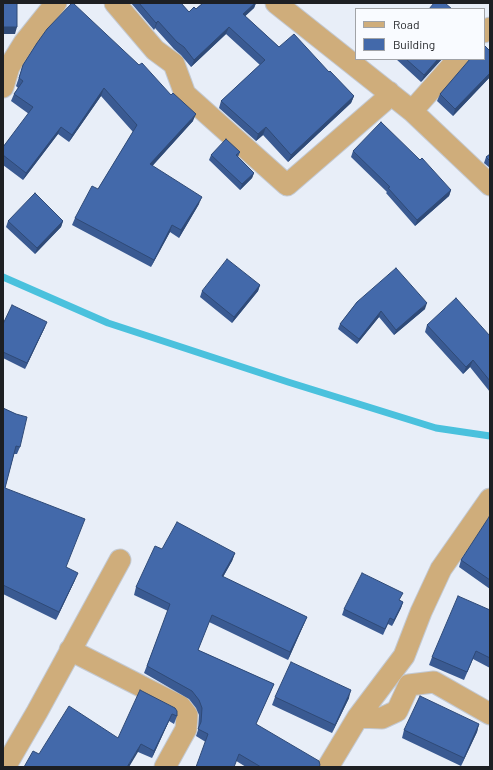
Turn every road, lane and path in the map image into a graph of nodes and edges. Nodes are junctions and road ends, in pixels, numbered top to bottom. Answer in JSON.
{"nodes":[{"id":1,"x":56,"y":3,"type":"edge"},
{"id":2,"x":114,"y":3,"type":"edge"},
{"id":3,"x":276,"y":3,"type":"edge"},
{"id":4,"x":457,"y":60,"type":"edge"},
{"id":5,"x":3,"y":87,"type":"edge"},
{"id":6,"x":389,"y":92,"type":"junction"},
{"id":7,"x":412,"y":111,"type":"junction"},
{"id":8,"x":490,"y":185,"type":"edge"},
{"id":9,"x":490,"y":499,"type":"edge"},
{"id":10,"x":120,"y":560,"type":"dead end"},
{"id":11,"x":70,"y":650,"type":"junction"},
{"id":12,"x":490,"y":714,"type":"edge"},
{"id":13,"x":358,"y":717,"type":"junction"},
{"id":14,"x":5,"y":767,"type":"edge"},
{"id":15,"x":165,"y":767,"type":"edge"},
{"id":16,"x":328,"y":767,"type":"edge"}],
"edges":[{"from":1,"to":5,"type":"street"},
{"from":2,"to":6,"type":"street"},
{"from":3,"to":6,"type":"street"},
{"from":4,"to":7,"type":"street"},
{"from":6,"to":7,"type":"street"},
{"from":7,"to":8,"type":"street"},
{"from":9,"to":13,"type":"street"},
{"from":10,"to":11,"type":"street"},
{"from":11,"to":14,"type":"street"},
{"from":11,"to":15,"type":"street"},
{"from":12,"to":13,"type":"street"},
{"from":13,"to":16,"type":"street"}]}
